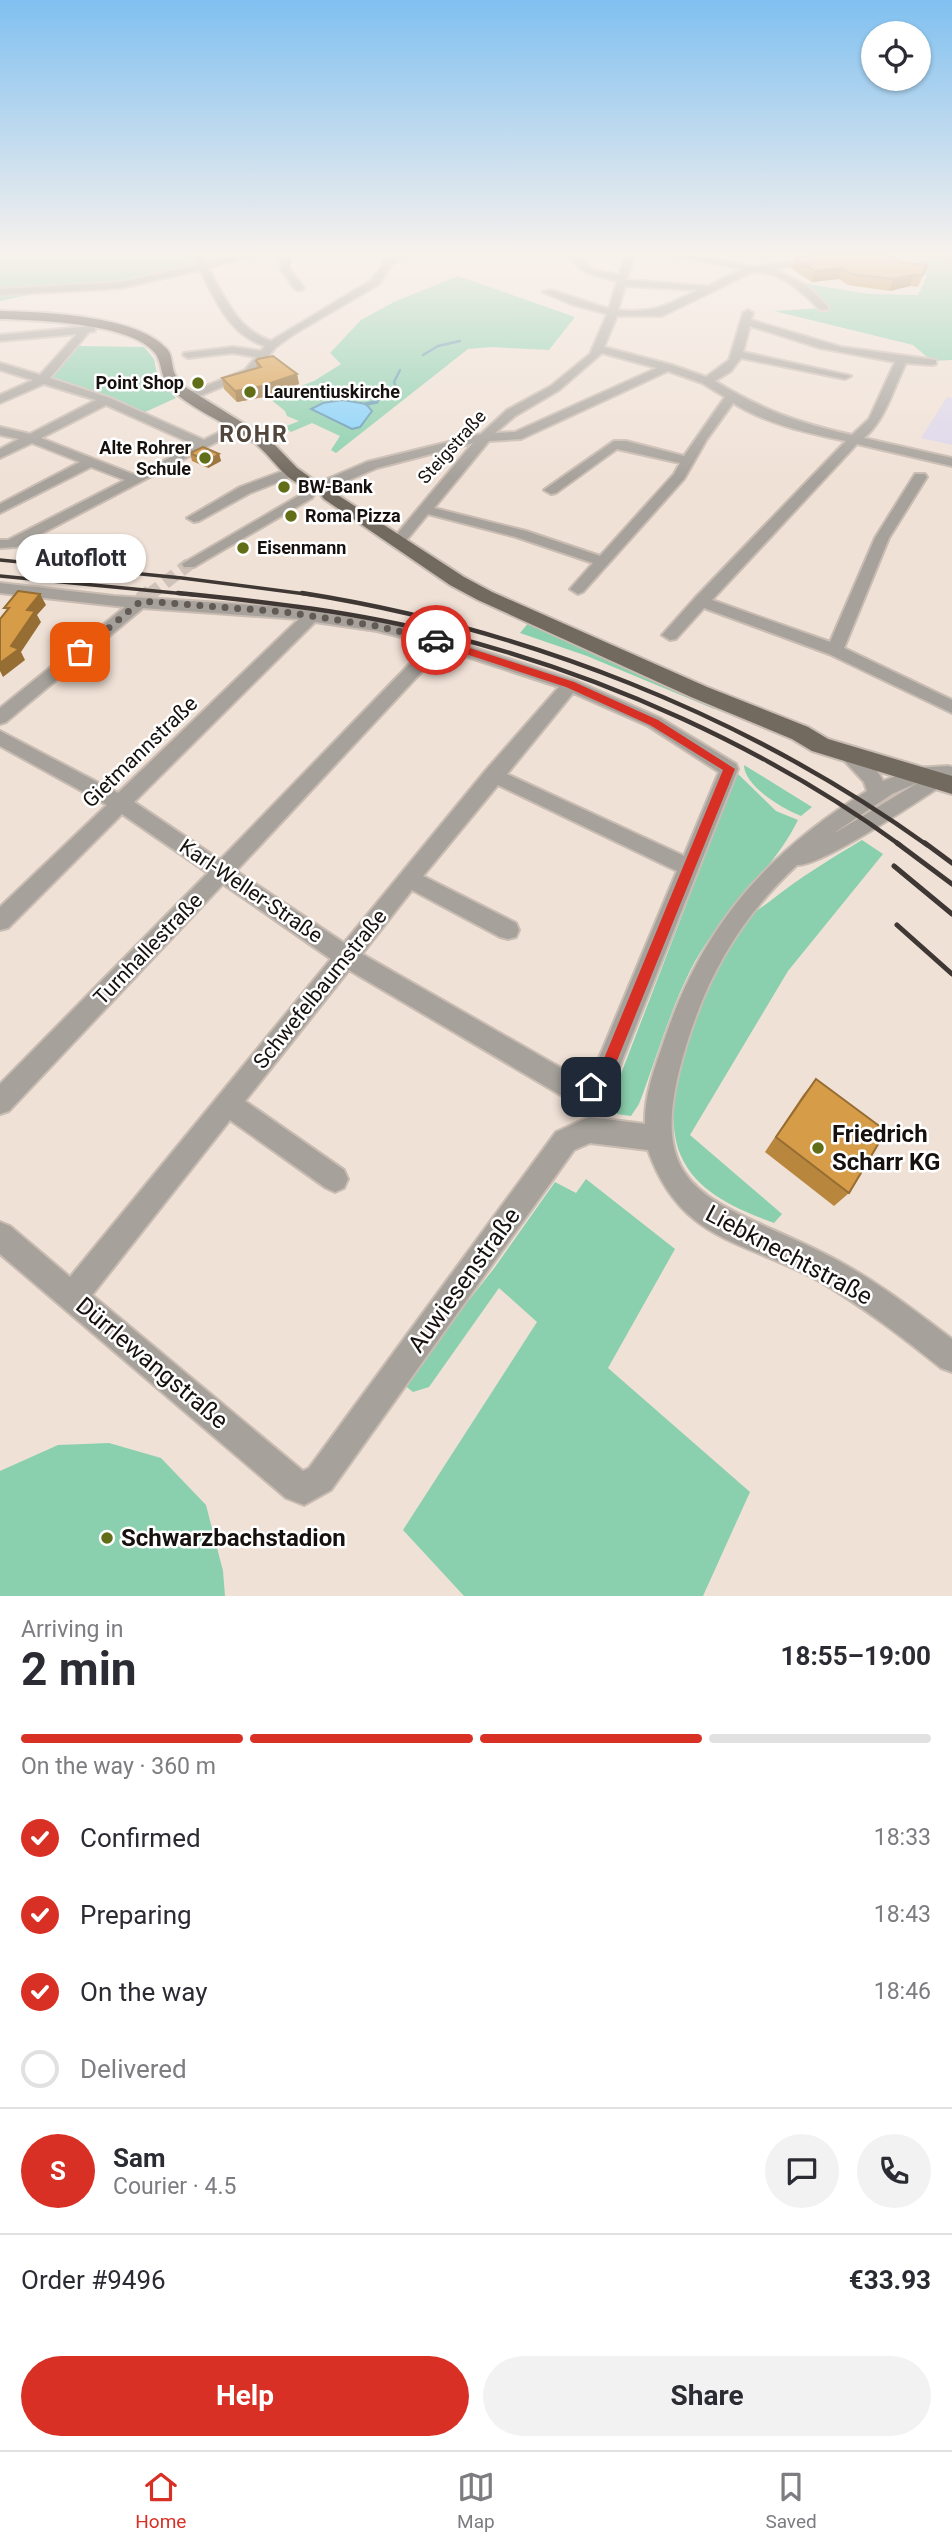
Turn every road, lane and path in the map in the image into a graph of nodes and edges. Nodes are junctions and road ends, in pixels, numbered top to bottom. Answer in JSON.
{"nodes":[{"id":1,"x":89,"y":329,"type":"edge"},
{"id":2,"x":120,"y":329,"type":"edge"},
{"id":3,"x":240,"y":329,"type":"edge"},
{"id":4,"x":294,"y":329,"type":"edge"},
{"id":5,"x":606,"y":329,"type":"edge"},
{"id":6,"x":745,"y":329,"type":"edge"},
{"id":7,"x":779,"y":329,"type":"edge"},
{"id":8,"x":85,"y":331,"type":"junction"},
{"id":9,"x":1,"y":339,"type":"edge"},
{"id":10,"x":272,"y":345,"type":"junction"},
{"id":11,"x":598,"y":349,"type":"junction"},
{"id":12,"x":737,"y":354,"type":"junction"},
{"id":13,"x":188,"y":355,"type":"dead end"},
{"id":14,"x":262,"y":355,"type":"junction"},
{"id":15,"x":901,"y":361,"type":"junction"},
{"id":16,"x":932,"y":362,"type":"dead end"},
{"id":17,"x":0,"y":366,"type":"edge"},
{"id":18,"x":668,"y":367,"type":"junction"},
{"id":19,"x":845,"y":376,"type":"dead end"},
{"id":20,"x":43,"y":379,"type":"junction"},
{"id":21,"x":706,"y":381,"type":"junction"},
{"id":22,"x":190,"y":396,"type":"junction"},
{"id":23,"x":731,"y":397,"type":"junction"},
{"id":24,"x":0,"y":399,"type":"edge"},
{"id":25,"x":106,"y":400,"type":"junction"},
{"id":26,"x":242,"y":426,"type":"junction"},
{"id":27,"x":0,"y":431,"type":"edge"},
{"id":28,"x":484,"y":437,"type":"junction"},
{"id":29,"x":31,"y":438,"type":"junction"},
{"id":30,"x":855,"y":439,"type":"junction"},
{"id":31,"x":203,"y":444,"type":"junction"},
{"id":32,"x":467,"y":447,"type":"junction"},
{"id":33,"x":0,"y":454,"type":"edge"},
{"id":34,"x":689,"y":461,"type":"junction"},
{"id":35,"x":89,"y":462,"type":"junction"},
{"id":36,"x":952,"y":463,"type":"edge"},
{"id":37,"x":920,"y":477,"type":"dead end"},
{"id":38,"x":135,"y":480,"type":"junction"},
{"id":39,"x":302,"y":482,"type":"junction"},
{"id":40,"x":330,"y":489,"type":"junction"},
{"id":41,"x":551,"y":490,"type":"dead end"},
{"id":42,"x":0,"y":509,"type":"edge"},
{"id":43,"x":423,"y":509,"type":"junction"},
{"id":44,"x":194,"y":518,"type":"dead end"},
{"id":45,"x":399,"y":540,"type":"junction"},
{"id":46,"x":6,"y":544,"type":"edge"},
{"id":47,"x":604,"y":562,"type":"junction"},
{"id":48,"x":189,"y":564,"type":"tunnel mouth"},
{"id":49,"x":0,"y":588,"type":"edge"},
{"id":50,"x":578,"y":589,"type":"dead end"},
{"id":51,"x":141,"y":601,"type":"junction"},
{"id":52,"x":700,"y":601,"type":"junction"},
{"id":53,"x":312,"y":616,"type":"junction"},
{"id":54,"x":670,"y":635,"type":"dead end"},
{"id":55,"x":440,"y":642,"type":"junction"},
{"id":56,"x":835,"y":650,"type":"junction"},
{"id":57,"x":570,"y":685,"type":"junction"},
{"id":58,"x":952,"y":707,"type":"edge"},
{"id":59,"x":0,"y":718,"type":"edge"},
{"id":60,"x":800,"y":733,"type":"junction"},
{"id":61,"x":0,"y":738,"type":"edge"},
{"id":62,"x":848,"y":755,"type":"junction"},
{"id":63,"x":493,"y":775,"type":"junction"},
{"id":64,"x":914,"y":775,"type":"junction"},
{"id":65,"x":948,"y":776,"type":"edge"},
{"id":66,"x":878,"y":794,"type":"junction"},
{"id":67,"x":120,"y":803,"type":"junction"},
{"id":68,"x":688,"y":867,"type":"junction"},
{"id":69,"x":776,"y":869,"type":"junction"},
{"id":70,"x":223,"y":871,"type":"junction"},
{"id":71,"x":409,"y":879,"type":"junction"},
{"id":72,"x":0,"y":921,"type":"edge"},
{"id":73,"x":508,"y":930,"type":"dead end"},
{"id":74,"x":348,"y":957,"type":"junction"},
{"id":75,"x":0,"y":1102,"type":"edge"},
{"id":76,"x":228,"y":1104,"type":"junction"},
{"id":77,"x":656,"y":1138,"type":"junction"},
{"id":78,"x":335,"y":1179,"type":"dead end"},
{"id":79,"x":0,"y":1236,"type":"edge"},
{"id":80,"x":73,"y":1296,"type":"junction"},
{"id":81,"x":952,"y":1357,"type":"edge"},
{"id":82,"x":304,"y":1489,"type":"joint"}],
"edges":[{"from":1,"to":8,"type":"street"},
{"from":2,"to":22,"type":"main road"},
{"from":3,"to":10,"type":"street"},
{"from":4,"to":10,"type":"street"},
{"from":5,"to":11,"type":"street","name":"Steigstraße"},
{"from":6,"to":12,"type":"street"},
{"from":7,"to":15,"type":"street"},
{"from":8,"to":9,"type":"street"},
{"from":8,"to":20,"type":"street"},
{"from":10,"to":14,"type":"street"},
{"from":11,"to":18,"type":"street"},
{"from":11,"to":28,"type":"street","name":"Steigstraße"},
{"from":12,"to":19,"type":"street"},
{"from":12,"to":21,"type":"street"},
{"from":13,"to":14,"type":"street"},
{"from":14,"to":22,"type":"street"},
{"from":15,"to":16,"type":"street"},
{"from":15,"to":30,"type":"street"},
{"from":17,"to":20,"type":"street"},
{"from":18,"to":21,"type":"street"},
{"from":18,"to":28,"type":"street"},
{"from":20,"to":24,"type":"street"},
{"from":20,"to":25,"type":"street"},
{"from":21,"to":23,"type":"street"},
{"from":22,"to":26,"type":"main road"},
{"from":23,"to":30,"type":"street"},
{"from":23,"to":34,"type":"street"},
{"from":25,"to":29,"type":"street"},
{"from":25,"to":31,"type":"street"},
{"from":26,"to":31,"type":"street"},
{"from":26,"to":39,"type":"main road"},
{"from":27,"to":29,"type":"street"},
{"from":28,"to":32,"type":"street","name":"Steigstraße"},
{"from":29,"to":33,"type":"street"},
{"from":29,"to":35,"type":"street"},
{"from":30,"to":36,"type":"street"},
{"from":30,"to":52,"type":"street"},
{"from":31,"to":38,"type":"street"},
{"from":32,"to":40,"type":"street"},
{"from":32,"to":43,"type":"street","name":"Steigstraße"},
{"from":34,"to":41,"type":"street"},
{"from":34,"to":47,"type":"street"},
{"from":35,"to":38,"type":"street"},
{"from":35,"to":42,"type":"street"},
{"from":37,"to":56,"type":"street"},
{"from":38,"to":46,"type":"street"},
{"from":39,"to":40,"type":"main road"},
{"from":39,"to":44,"type":"street"},
{"from":39,"to":48,"type":"street"},
{"from":40,"to":45,"type":"main road"},
{"from":43,"to":45,"type":"street","name":"Steigstraße"},
{"from":43,"to":47,"type":"street"},
{"from":45,"to":60,"type":"main road"},
{"from":47,"to":50,"type":"street"},
{"from":49,"to":51,"type":"street"},
{"from":51,"to":53,"type":"street"},
{"from":51,"to":59,"type":"street"},
{"from":52,"to":54,"type":"street"},
{"from":52,"to":56,"type":"street"},
{"from":53,"to":55,"type":"street"},
{"from":53,"to":67,"type":"street","name":"Gietmannstraße"},
{"from":55,"to":57,"type":"street"},
{"from":55,"to":70,"type":"street","name":"Turnhallestraße"},
{"from":56,"to":58,"type":"street"},
{"from":57,"to":63,"type":"street","name":"Schwefelbaumstraße"},
{"from":57,"to":68,"type":"street"},
{"from":60,"to":62,"type":"main road"},
{"from":60,"to":65,"type":"main road"},
{"from":61,"to":67,"type":"street","name":"Karl-Weller-Straße"},
{"from":62,"to":64,"type":"main road"},
{"from":62,"to":66,"type":"street"},
{"from":63,"to":68,"type":"street"},
{"from":63,"to":71,"type":"street","name":"Schwefelbaumstraße"},
{"from":64,"to":65,"type":"main road"},
{"from":64,"to":66,"type":"street","name":"Liebknechtstraße"},
{"from":65,"to":69,"type":"street","name":"Liebknechtstraße"},
{"from":66,"to":69,"type":"street","name":"Liebknechtstraße"},
{"from":67,"to":70,"type":"street","name":"Karl-Weller-Straße"},
{"from":67,"to":72,"type":"street","name":"Gietmannstraße"},
{"from":68,"to":74,"type":"street","name":"Karl-Weller-Straße"},
{"from":69,"to":77,"type":"street","name":"Liebknechtstraße"},
{"from":70,"to":74,"type":"street","name":"Karl-Weller-Straße"},
{"from":70,"to":75,"type":"street","name":"Turnhallestraße"},
{"from":71,"to":73,"type":"street"},
{"from":71,"to":74,"type":"street","name":"Schwefelbaumstraße"},
{"from":74,"to":76,"type":"street","name":"Schwefelbaumstraße"},
{"from":76,"to":78,"type":"street"},
{"from":76,"to":80,"type":"street","name":"Schwefelbaumstraße"},
{"from":77,"to":81,"type":"street","name":"Liebknechtstraße"},
{"from":77,"to":82,"type":"street","name":"Auwiesenstraße"},
{"from":79,"to":80,"type":"street","name":"Dürrlewangstraße"},
{"from":80,"to":82,"type":"street","name":"Dürrlewangstraße"}]}
